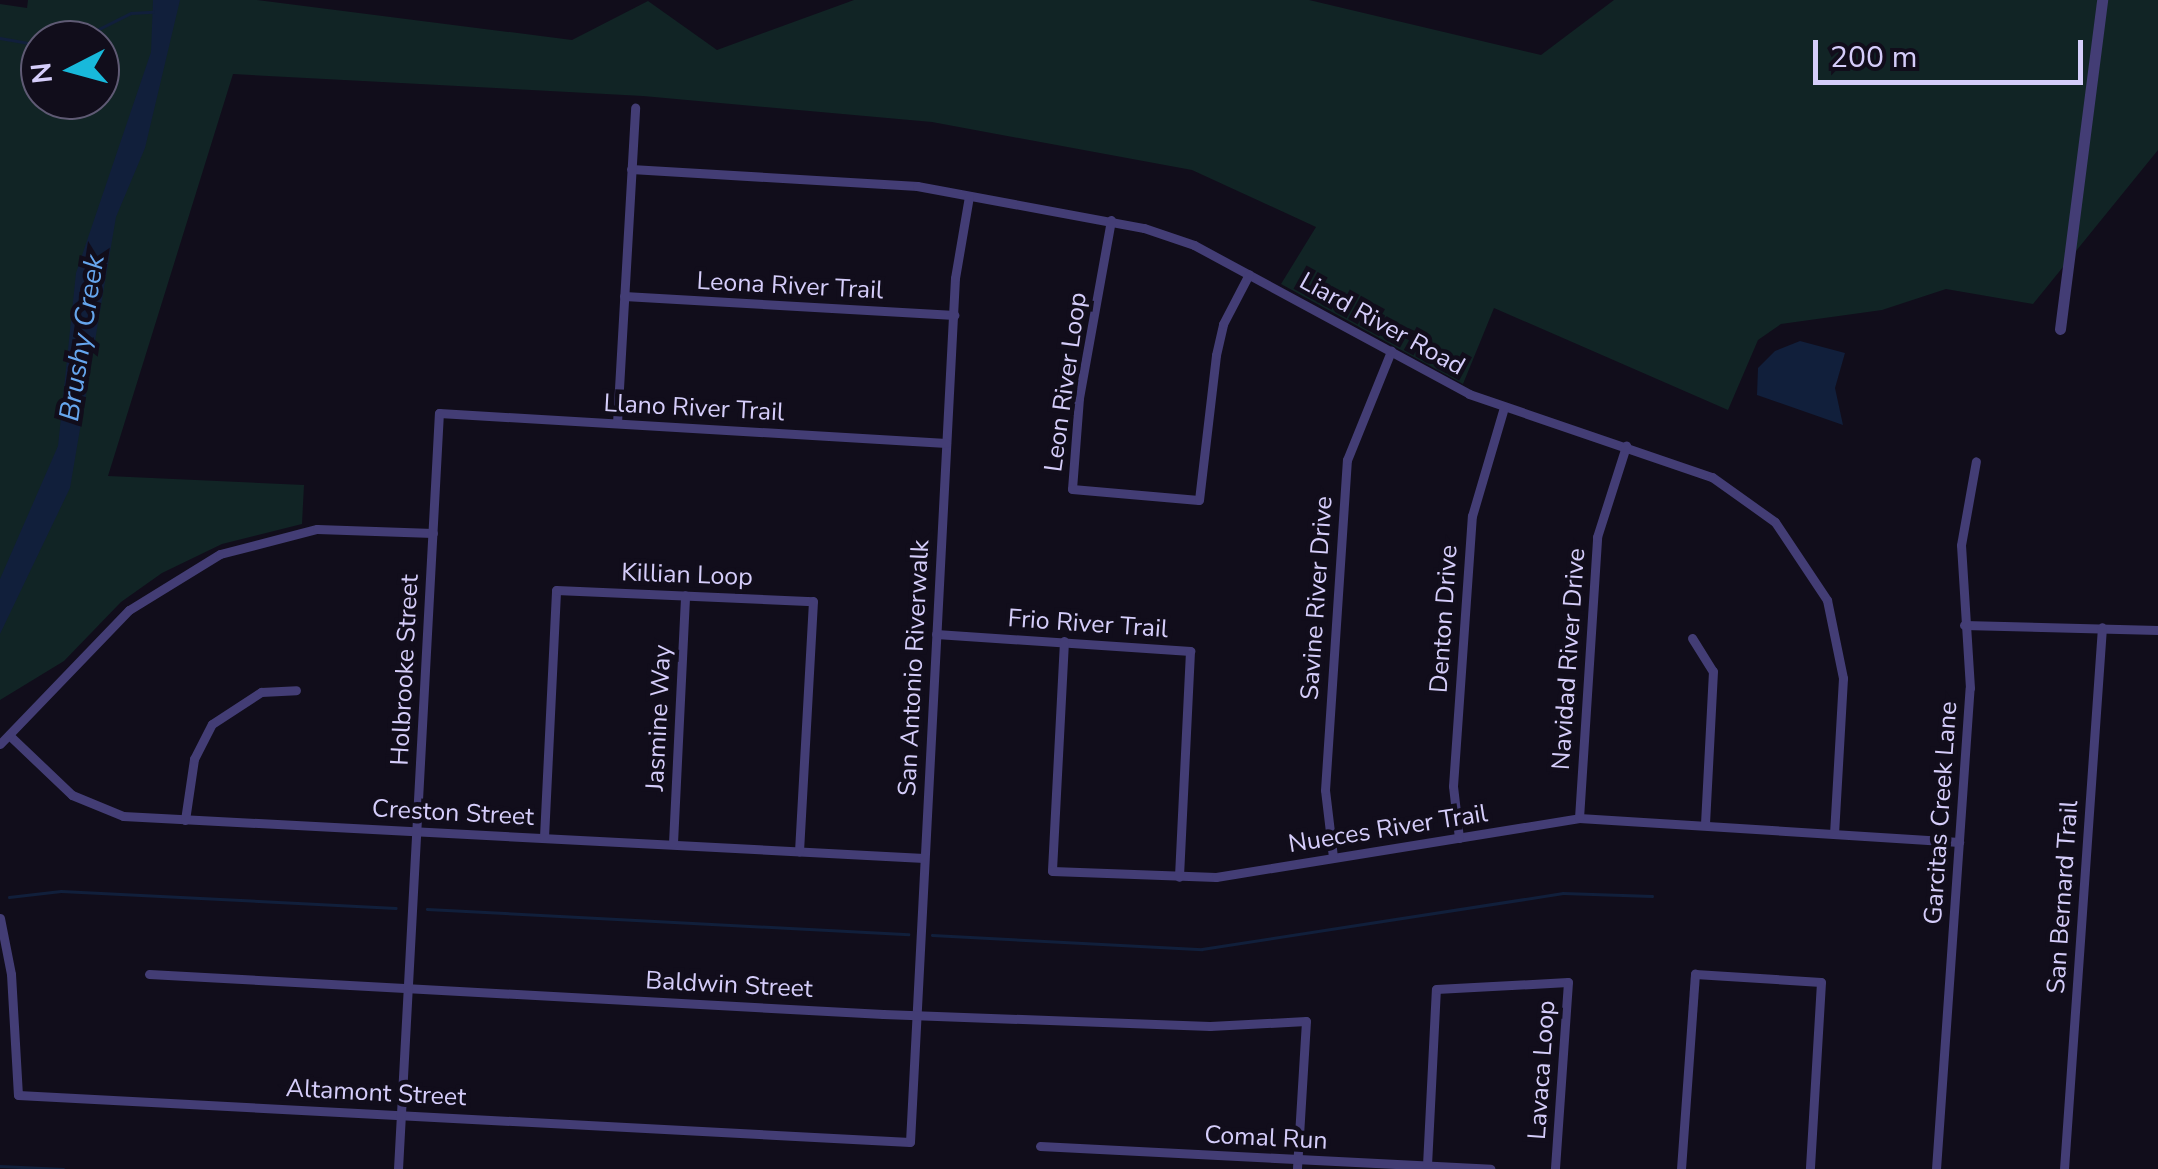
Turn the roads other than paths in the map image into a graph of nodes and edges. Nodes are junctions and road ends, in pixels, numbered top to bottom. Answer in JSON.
{"nodes":[{"id":1,"x":2102,"y":0,"type":"edge"},
{"id":2,"x":634,"y":108,"type":"dead end"},
{"id":3,"x":631,"y":168,"type":"junction"},
{"id":4,"x":969,"y":196,"type":"junction"},
{"id":5,"x":1111,"y":220,"type":"junction"},
{"id":6,"x":1250,"y":274,"type":"junction"},
{"id":7,"x":624,"y":296,"type":"junction"},
{"id":8,"x":954,"y":315,"type":"junction"},
{"id":9,"x":2060,"y":328,"type":"dead end"},
{"id":10,"x":1391,"y":351,"type":"junction"},
{"id":11,"x":1504,"y":408,"type":"junction"},
{"id":12,"x":439,"y":413,"type":"joint"},
{"id":13,"x":617,"y":423,"type":"junction"},
{"id":14,"x":946,"y":443,"type":"junction"},
{"id":15,"x":1626,"y":446,"type":"junction"},
{"id":16,"x":1976,"y":461,"type":"dead end"},
{"id":17,"x":433,"y":533,"type":"junction"},
{"id":18,"x":685,"y":595,"type":"junction"},
{"id":19,"x":1964,"y":625,"type":"junction"},
{"id":20,"x":2102,"y":627,"type":"junction"},
{"id":21,"x":2158,"y":630,"type":"edge"},
{"id":22,"x":936,"y":634,"type":"junction"},
{"id":23,"x":1692,"y":638,"type":"dead end"},
{"id":24,"x":1064,"y":641,"type":"junction"},
{"id":25,"x":296,"y":690,"type":"dead end"},
{"id":26,"x":9,"y":735,"type":"junction"},
{"id":27,"x":0,"y":744,"type":"edge"},
{"id":28,"x":1579,"y":818,"type":"junction"},
{"id":29,"x":186,"y":820,"type":"junction"},
{"id":30,"x":1705,"y":824,"type":"junction"},
{"id":31,"x":416,"y":831,"type":"junction"},
{"id":32,"x":1834,"y":832,"type":"junction"},
{"id":33,"x":544,"y":838,"type":"junction"},
{"id":34,"x":1459,"y":838,"type":"junction"},
{"id":35,"x":1959,"y":842,"type":"junction"},
{"id":36,"x":673,"y":843,"type":"junction"},
{"id":37,"x":799,"y":852,"type":"junction"},
{"id":38,"x":924,"y":858,"type":"junction"},
{"id":39,"x":1332,"y":858,"type":"junction"},
{"id":40,"x":1179,"y":877,"type":"junction"},
{"id":41,"x":0,"y":918,"type":"edge"},
{"id":42,"x":149,"y":974,"type":"dead end"},
{"id":43,"x":408,"y":988,"type":"junction"},
{"id":44,"x":916,"y":1015,"type":"junction"},
{"id":45,"x":401,"y":1115,"type":"junction"},
{"id":46,"x":910,"y":1142,"type":"joint"},
{"id":47,"x":1040,"y":1146,"type":"dead end"},
{"id":48,"x":1297,"y":1164,"type":"edge"},
{"id":49,"x":1427,"y":1165,"type":"junction"},
{"id":50,"x":398,"y":1169,"type":"edge"},
{"id":51,"x":1490,"y":1169,"type":"edge"},
{"id":52,"x":1555,"y":1169,"type":"edge"},
{"id":53,"x":1681,"y":1169,"type":"edge"},
{"id":54,"x":1810,"y":1169,"type":"edge"},
{"id":55,"x":1936,"y":1169,"type":"edge"},
{"id":56,"x":2064,"y":1169,"type":"edge"}],
"edges":[{"from":1,"to":9,"type":"street"},
{"from":2,"to":3,"type":"street"},
{"from":3,"to":4,"type":"street","name":"Liard River Road"},
{"from":3,"to":7,"type":"street"},
{"from":4,"to":5,"type":"street","name":"Liard River Road"},
{"from":4,"to":8,"type":"street","name":"San Antonio Riverwalk"},
{"from":5,"to":6,"type":"street","name":"Liard River Road"},
{"from":5,"to":6,"type":"street","name":"Leon River Loop"},
{"from":6,"to":10,"type":"street","name":"Liard River Road"},
{"from":7,"to":8,"type":"street","name":"Leona River Trail"},
{"from":7,"to":13,"type":"street"},
{"from":8,"to":14,"type":"street","name":"San Antonio Riverwalk"},
{"from":10,"to":11,"type":"street","name":"Liard River Road"},
{"from":10,"to":39,"type":"street","name":"Savine River Drive"},
{"from":11,"to":15,"type":"street","name":"Liard River Road"},
{"from":11,"to":34,"type":"street","name":"Denton Drive"},
{"from":12,"to":13,"type":"street","name":"Llano River Trail"},
{"from":12,"to":17,"type":"street","name":"Holbrooke Street"},
{"from":13,"to":14,"type":"street","name":"Llano River Trail"},
{"from":14,"to":22,"type":"street","name":"San Antonio Riverwalk"},
{"from":15,"to":28,"type":"street","name":"Navidad River Drive"},
{"from":15,"to":32,"type":"street","name":"Liard River Road"},
{"from":16,"to":19,"type":"street","name":"Garcitas Creek Lane"},
{"from":17,"to":26,"type":"street"},
{"from":17,"to":31,"type":"street","name":"Holbrooke Street"},
{"from":18,"to":33,"type":"street","name":"Killian Loop"},
{"from":18,"to":36,"type":"street","name":"Jasmine Way"},
{"from":18,"to":37,"type":"street","name":"Killian Loop"},
{"from":19,"to":20,"type":"street"},
{"from":19,"to":35,"type":"street","name":"Garcitas Creek Lane"},
{"from":20,"to":21,"type":"street"},
{"from":20,"to":56,"type":"street","name":"San Bernard Trail"},
{"from":22,"to":24,"type":"street","name":"Frio River Trail"},
{"from":22,"to":38,"type":"street","name":"San Antonio Riverwalk"},
{"from":23,"to":30,"type":"street"},
{"from":24,"to":40,"type":"street","name":"Frio River Trail"},
{"from":24,"to":40,"type":"street","name":"Nueces River Trail"},
{"from":25,"to":29,"type":"street"},
{"from":26,"to":27,"type":"street"},
{"from":26,"to":29,"type":"street","name":"Creston Street"},
{"from":28,"to":30,"type":"street","name":"Nueces River Trail"},
{"from":28,"to":34,"type":"street","name":"Nueces River Trail"},
{"from":29,"to":31,"type":"street","name":"Creston Street"},
{"from":30,"to":32,"type":"street","name":"Nueces River Trail"},
{"from":31,"to":33,"type":"street","name":"Creston Street"},
{"from":31,"to":43,"type":"street","name":"Holbrooke Street"},
{"from":32,"to":35,"type":"street","name":"Nueces River Trail"},
{"from":33,"to":36,"type":"street","name":"Creston Street"},
{"from":34,"to":39,"type":"street","name":"Nueces River Trail"},
{"from":35,"to":55,"type":"street","name":"Garcitas Creek Lane"},
{"from":36,"to":37,"type":"street","name":"Creston Street"},
{"from":37,"to":38,"type":"street","name":"Creston Street"},
{"from":38,"to":44,"type":"street","name":"San Antonio Riverwalk"},
{"from":39,"to":40,"type":"street","name":"Nueces River Trail"},
{"from":41,"to":45,"type":"street","name":"Altamont Street"},
{"from":42,"to":43,"type":"street","name":"Baldwin Street"},
{"from":43,"to":44,"type":"street","name":"Baldwin Street"},
{"from":43,"to":45,"type":"street","name":"Holbrooke Street"},
{"from":44,"to":46,"type":"street","name":"San Antonio Riverwalk"},
{"from":44,"to":48,"type":"street","name":"Baldwin Street"},
{"from":45,"to":46,"type":"street","name":"Altamont Street"},
{"from":45,"to":50,"type":"street","name":"Holbrooke Street"},
{"from":47,"to":48,"type":"street","name":"Comal Run"},
{"from":48,"to":49,"type":"street","name":"Comal Run"},
{"from":49,"to":51,"type":"street","name":"Comal Run"},
{"from":49,"to":52,"type":"street","name":"Lavaca Loop"},
{"from":53,"to":54,"type":"street"}]}
